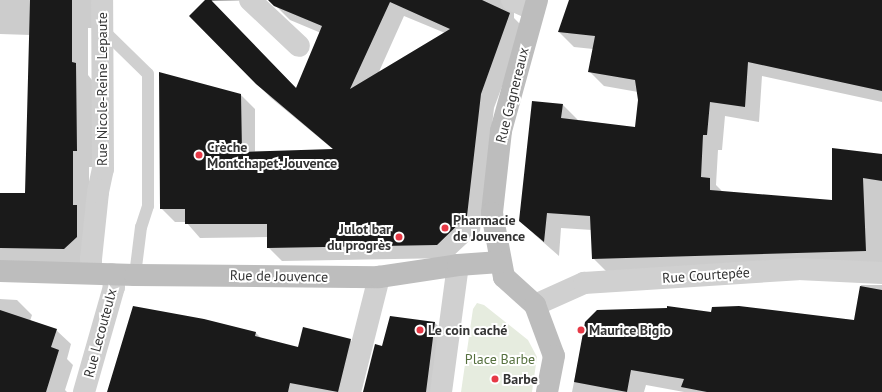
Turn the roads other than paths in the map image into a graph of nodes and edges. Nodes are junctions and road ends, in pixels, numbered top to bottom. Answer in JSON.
{"nodes":[{"id":1,"x":102,"y":0,"type":"edge"},
{"id":2,"x":250,"y":0,"type":"edge"},
{"id":3,"x":512,"y":0,"type":"edge"},
{"id":4,"x":535,"y":5,"type":"edge"},
{"id":5,"x":102,"y":29,"type":"junction"},
{"id":6,"x":300,"y":46,"type":"dead end"},
{"id":7,"x":500,"y":262,"type":"junction"},
{"id":8,"x":458,"y":265,"type":"junction"},
{"id":9,"x":0,"y":271,"type":"edge"},
{"id":10,"x":101,"y":274,"type":"junction"},
{"id":11,"x":882,"y":274,"type":"edge"},
{"id":12,"x":135,"y":275,"type":"junction"},
{"id":13,"x":379,"y":277,"type":"junction"},
{"id":14,"x":535,"y":305,"type":"junction"},
{"id":15,"x":84,"y":392,"type":"edge"},
{"id":16,"x":350,"y":392,"type":"edge"},
{"id":17,"x":441,"y":392,"type":"edge"},
{"id":18,"x":547,"y":392,"type":"edge"}],
"edges":[{"from":1,"to":5,"type":"street","name":"Rue Nicole-Reine Lepaute"},
{"from":2,"to":6,"type":"street"},
{"from":3,"to":4,"type":"street"},
{"from":4,"to":7,"type":"street","name":"Rue Gagnereaux"},
{"from":5,"to":10,"type":"street","name":"Rue Nicole-Reine Lepaute"},
{"from":5,"to":12,"type":"lane"},
{"from":7,"to":8,"type":"street","name":"Rue de Jouvence"},
{"from":7,"to":14,"type":"street"},
{"from":8,"to":13,"type":"street","name":"Rue de Jouvence"},
{"from":8,"to":17,"type":"street"},
{"from":9,"to":10,"type":"street","name":"Rue de Jouvence"},
{"from":10,"to":12,"type":"street","name":"Rue de Jouvence"},
{"from":10,"to":15,"type":"street","name":"Rue Lecouteulx"},
{"from":11,"to":14,"type":"street","name":"Rue Courtepée"},
{"from":12,"to":13,"type":"street","name":"Rue de Jouvence"},
{"from":13,"to":16,"type":"street"},
{"from":14,"to":18,"type":"street"}]}
